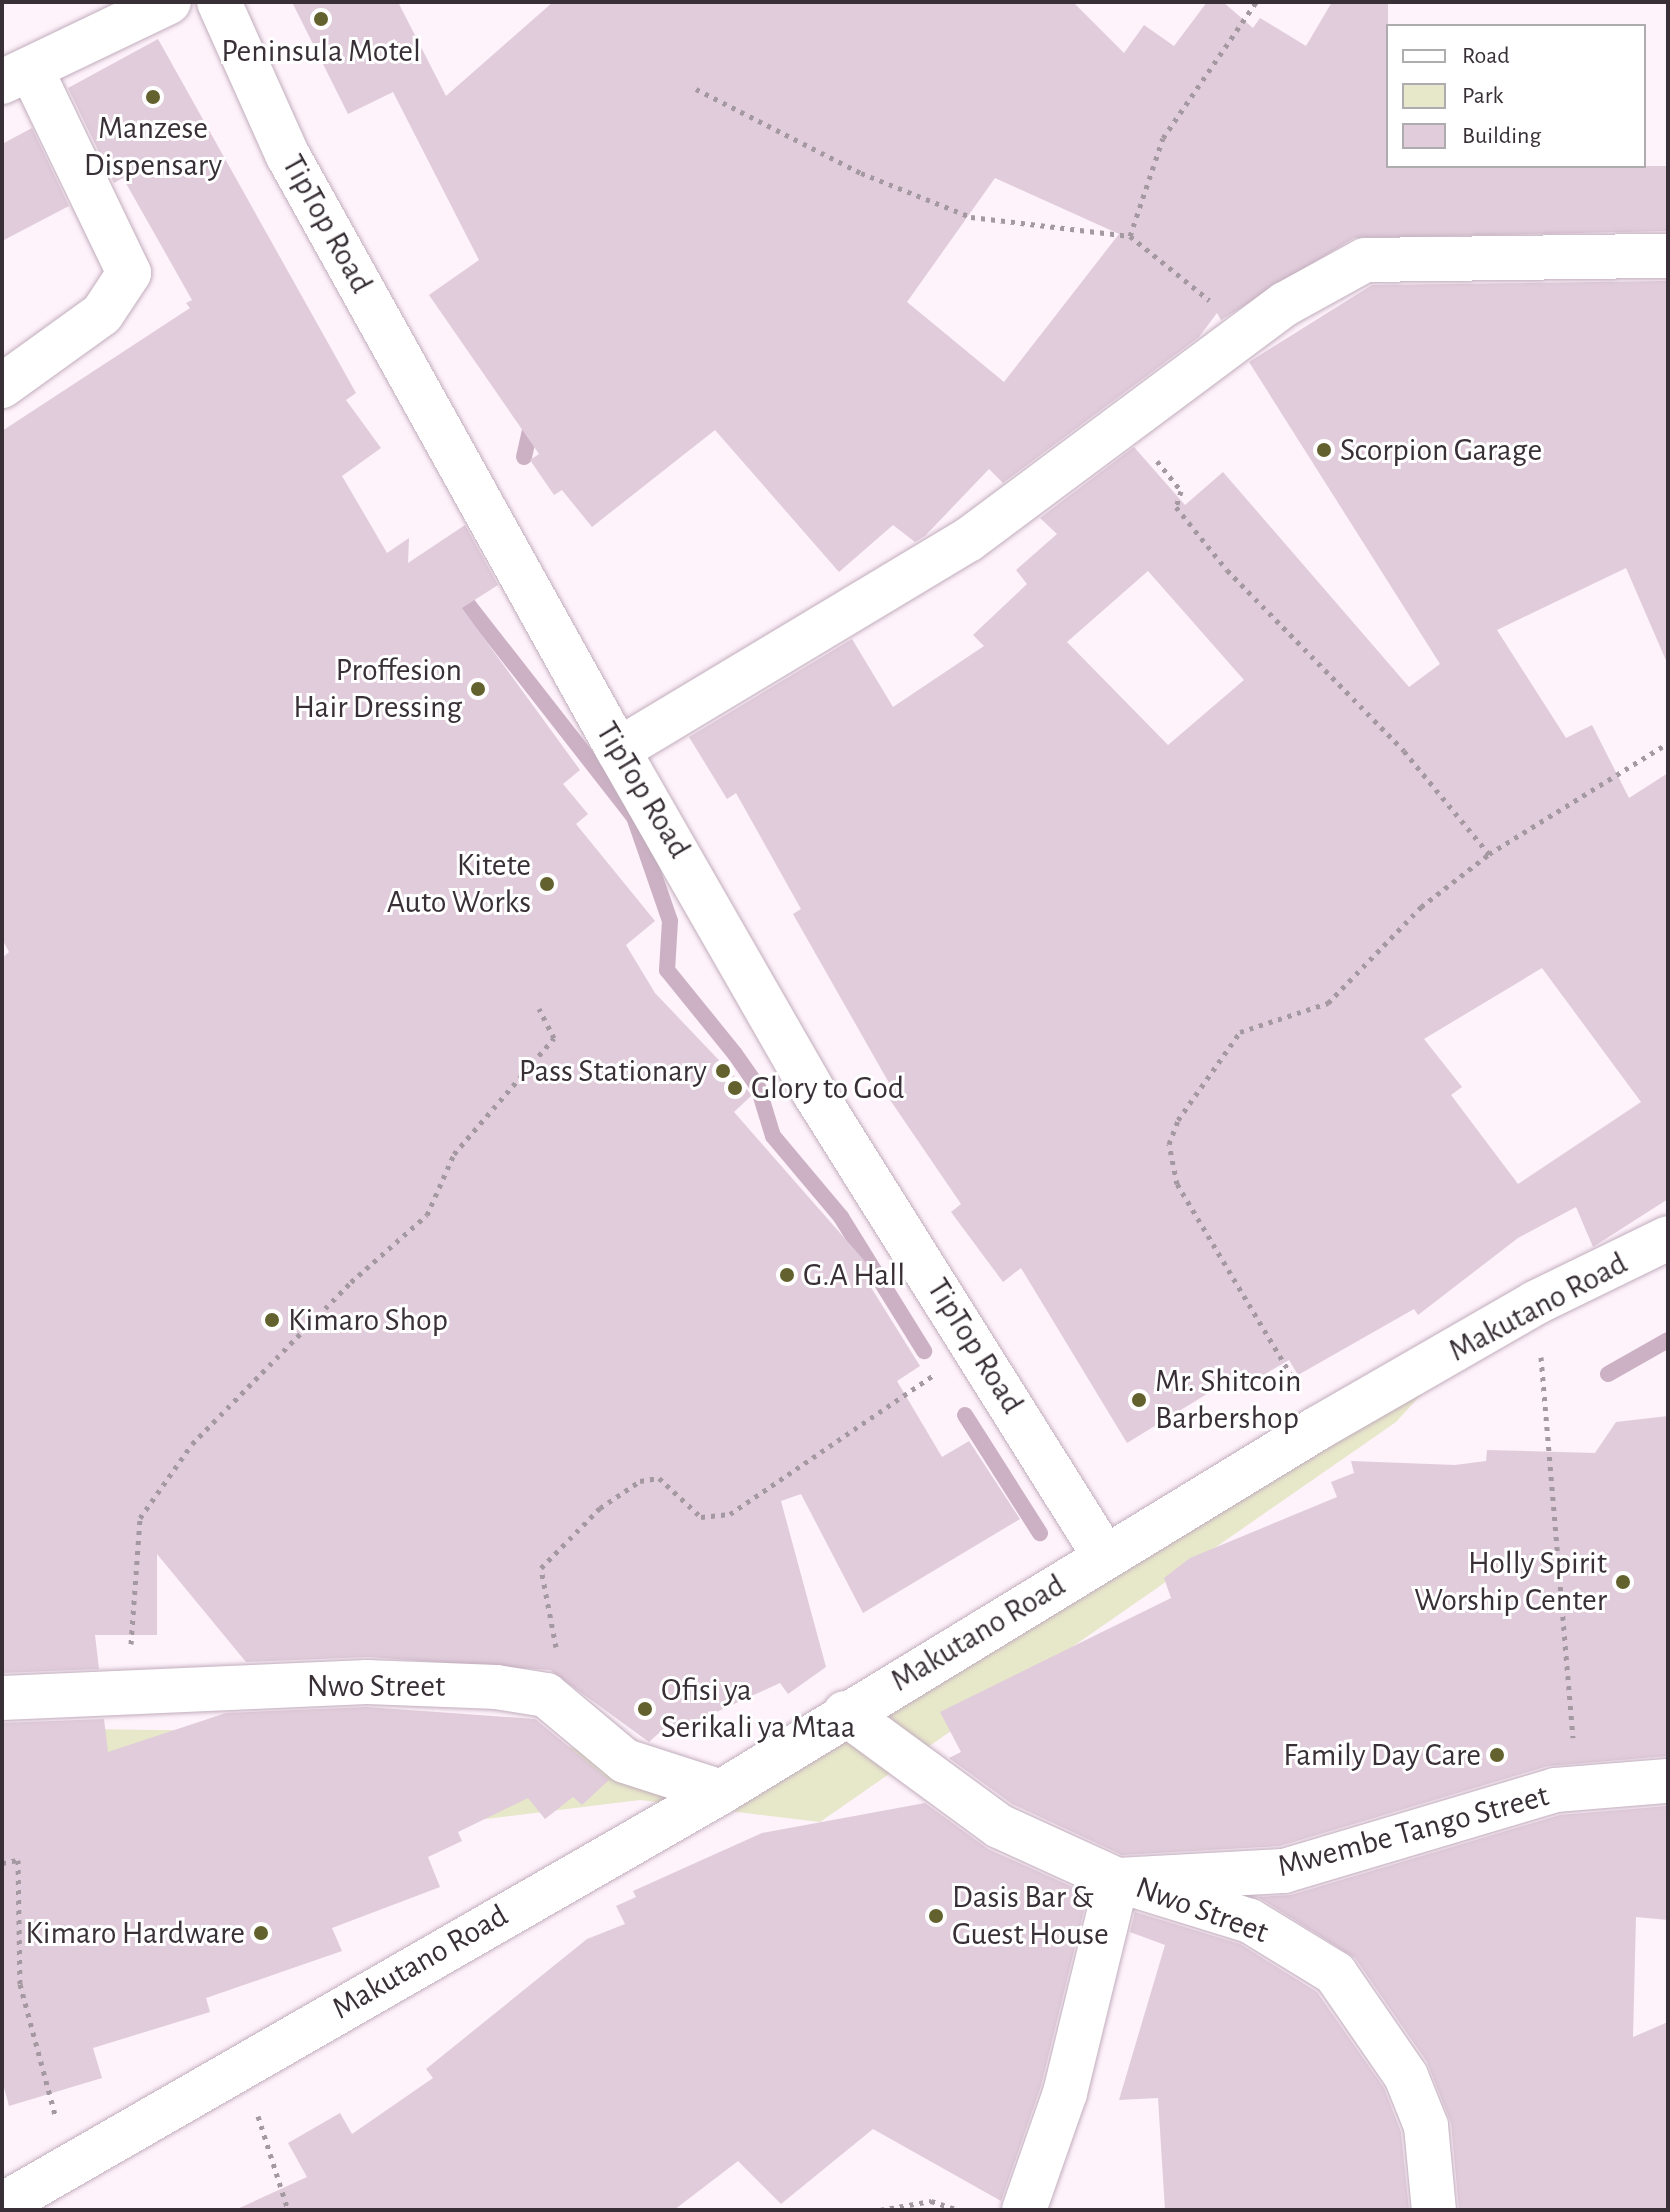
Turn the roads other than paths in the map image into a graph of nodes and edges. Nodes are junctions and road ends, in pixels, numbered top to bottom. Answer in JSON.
{"nodes":[{"id":1,"x":169,"y":2,"type":"edge"},
{"id":2,"x":219,"y":2,"type":"edge"},
{"id":3,"x":17,"y":77,"type":"edge"},
{"id":4,"x":1668,"y":256,"type":"edge"},
{"id":5,"x":2,"y":386,"type":"edge"},
{"id":6,"x":618,"y":750,"type":"junction"},
{"id":7,"x":1668,"y":1238,"type":"edge"},
{"id":8,"x":1105,"y":1557,"type":"junction"},
{"id":9,"x":2,"y":1698,"type":"edge"},
{"id":10,"x":845,"y":1713,"type":"junction"},
{"id":11,"x":1668,"y":1781,"type":"edge"},
{"id":12,"x":721,"y":1792,"type":"junction"},
{"id":13,"x":1117,"y":1880,"type":"junction"},
{"id":14,"x":2,"y":2205,"type":"edge"},
{"id":15,"x":1024,"y":2210,"type":"edge"},
{"id":16,"x":1434,"y":2210,"type":"edge"}],
"edges":[{"from":1,"to":3,"type":"street"},
{"from":2,"to":6,"type":"street","name":"TipTop Road"},
{"from":3,"to":5,"type":"street"},
{"from":4,"to":6,"type":"street"},
{"from":6,"to":8,"type":"street","name":"TipTop Road"},
{"from":7,"to":8,"type":"street","name":"Makutano Road"},
{"from":8,"to":10,"type":"street","name":"Makutano Road"},
{"from":9,"to":12,"type":"street","name":"Nwo Street"},
{"from":10,"to":12,"type":"street","name":"Makutano Road"},
{"from":10,"to":13,"type":"street","name":"Nwo Street"},
{"from":11,"to":13,"type":"street","name":"Mwembe Tango Street"},
{"from":12,"to":14,"type":"street","name":"Makutano Road"},
{"from":13,"to":15,"type":"street"},
{"from":13,"to":16,"type":"street","name":"Nwo Street"}]}
